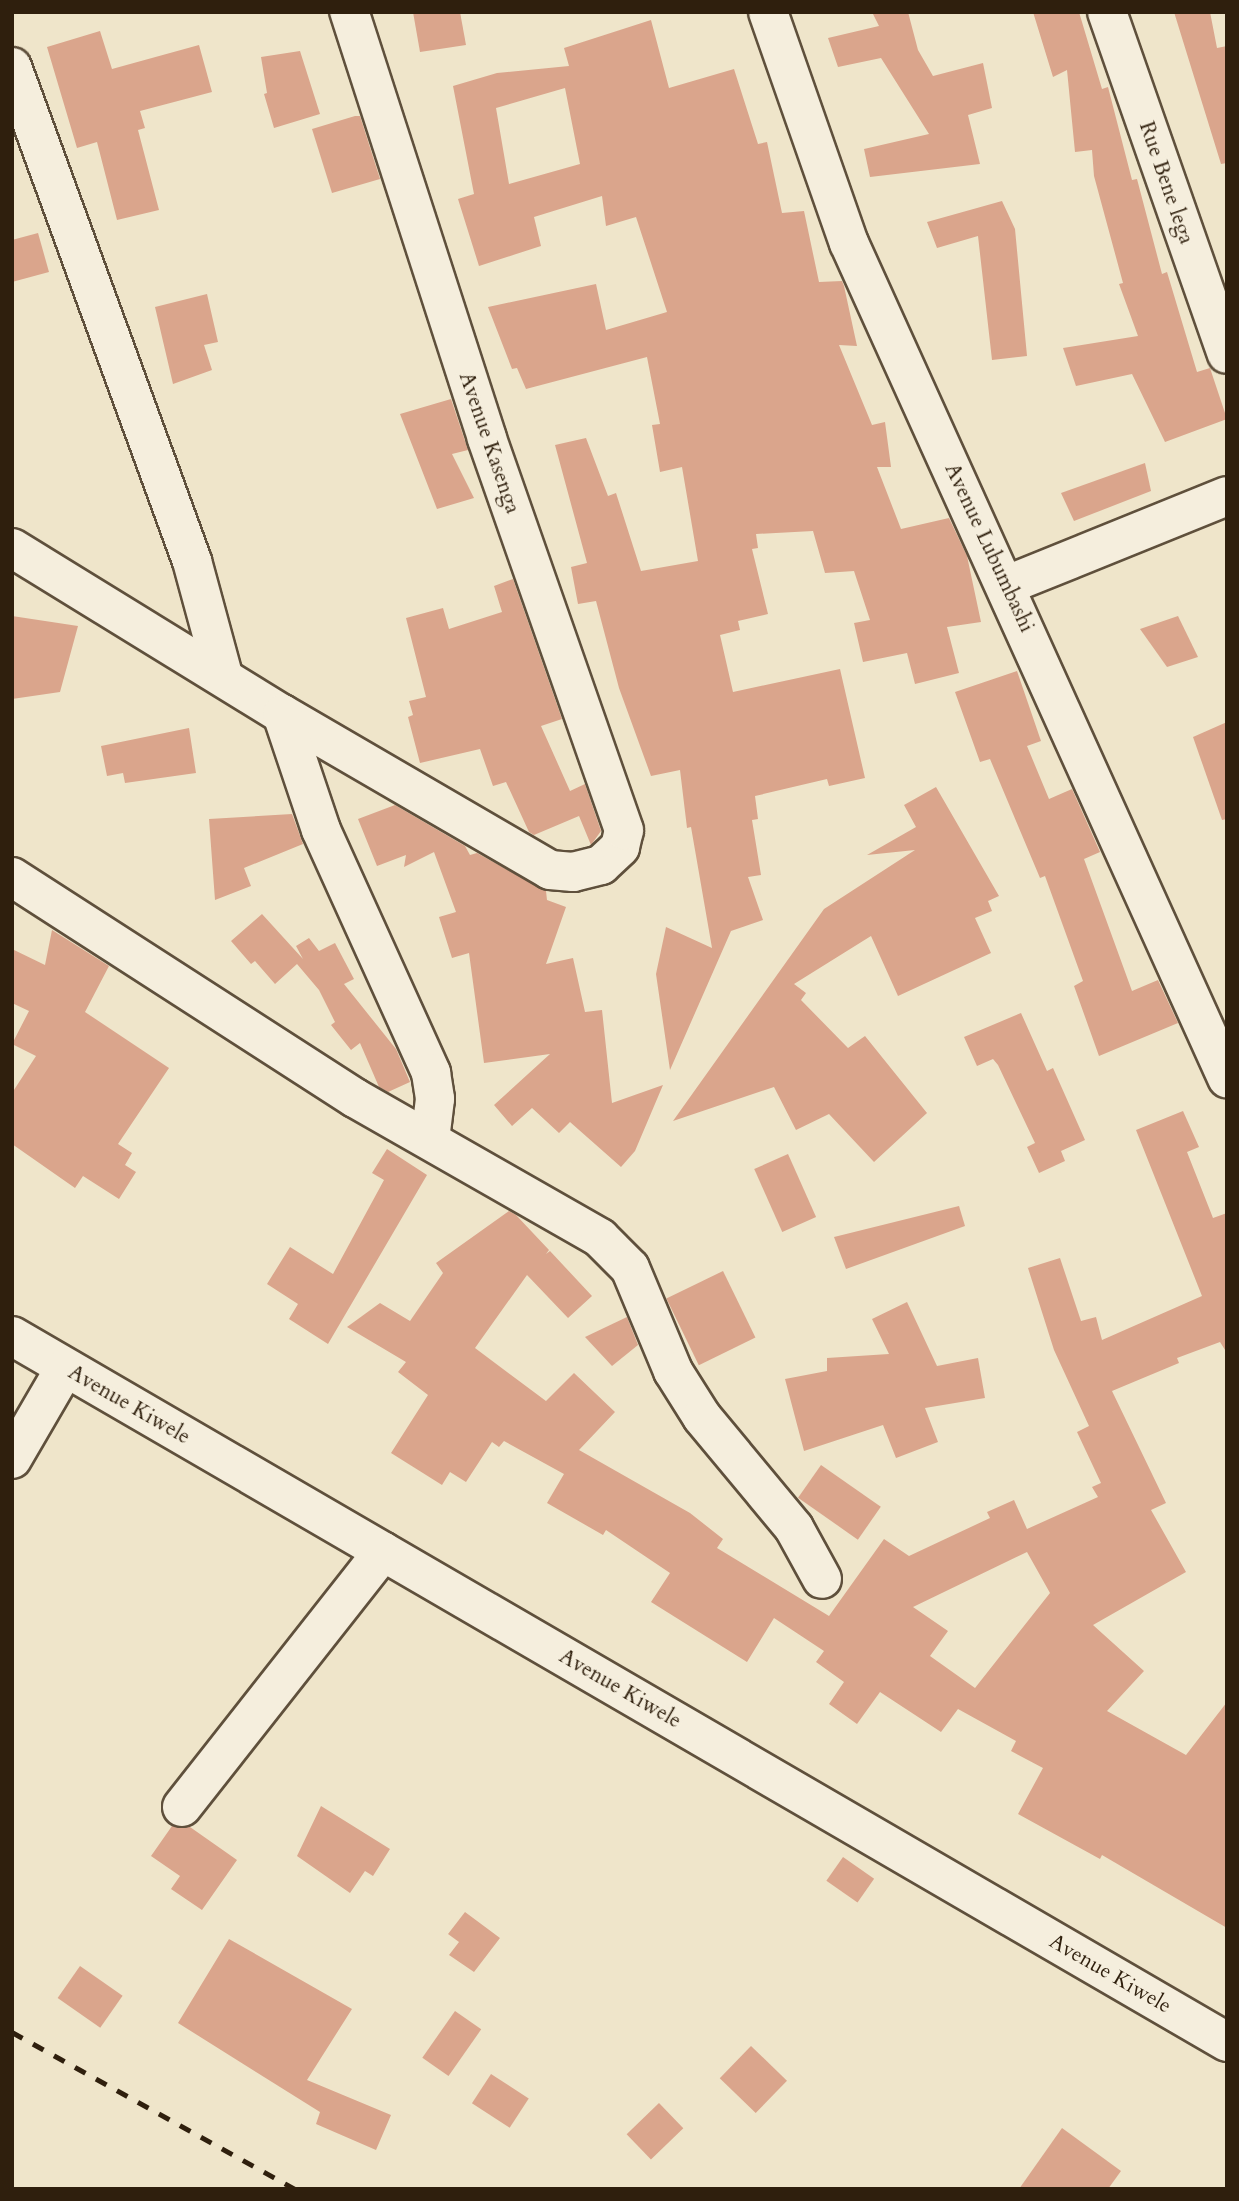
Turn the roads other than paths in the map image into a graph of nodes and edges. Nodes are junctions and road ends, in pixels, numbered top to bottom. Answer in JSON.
{"nodes":[{"id":1,"x":349,"y":12,"type":"edge"},
{"id":2,"x":768,"y":12,"type":"edge"},
{"id":3,"x":1107,"y":12,"type":"edge"},
{"id":4,"x":12,"y":67,"type":"edge"},
{"id":5,"x":1227,"y":354,"type":"edge"},
{"id":6,"x":1227,"y":496,"type":"edge"},
{"id":7,"x":12,"y":548,"type":"edge"},
{"id":8,"x":1007,"y":585,"type":"junction"},
{"id":9,"x":223,"y":675,"type":"junction"},
{"id":10,"x":282,"y":714,"type":"junction"},
{"id":11,"x":12,"y":877,"type":"edge"},
{"id":12,"x":1227,"y":1078,"type":"edge"},
{"id":13,"x":429,"y":1138,"type":"junction"},
{"id":14,"x":12,"y":1336,"type":"edge"},
{"id":15,"x":65,"y":1368,"type":"junction"},
{"id":16,"x":12,"y":1459,"type":"edge"},
{"id":17,"x":383,"y":1552,"type":"junction"},
{"id":18,"x":822,"y":1579,"type":"dead end"},
{"id":19,"x":182,"y":1807,"type":"dead end"},
{"id":20,"x":1227,"y":2042,"type":"edge"}],
"edges":[{"from":1,"to":10,"type":"street","name":"Avenue Kasenga"},
{"from":2,"to":8,"type":"street","name":"Avenue Lubumbashi"},
{"from":3,"to":5,"type":"street","name":"Rue Bene lega"},
{"from":4,"to":9,"type":"street"},
{"from":6,"to":8,"type":"street"},
{"from":7,"to":9,"type":"street"},
{"from":8,"to":12,"type":"street","name":"Avenue Lubumbashi"},
{"from":9,"to":10,"type":"street"},
{"from":10,"to":13,"type":"street"},
{"from":11,"to":13,"type":"street"},
{"from":13,"to":18,"type":"street"},
{"from":14,"to":15,"type":"street","name":"Avenue Kiwele"},
{"from":15,"to":16,"type":"street"},
{"from":15,"to":17,"type":"street","name":"Avenue Kiwele"},
{"from":17,"to":19,"type":"street"},
{"from":17,"to":20,"type":"street","name":"Avenue Kiwele"}]}
